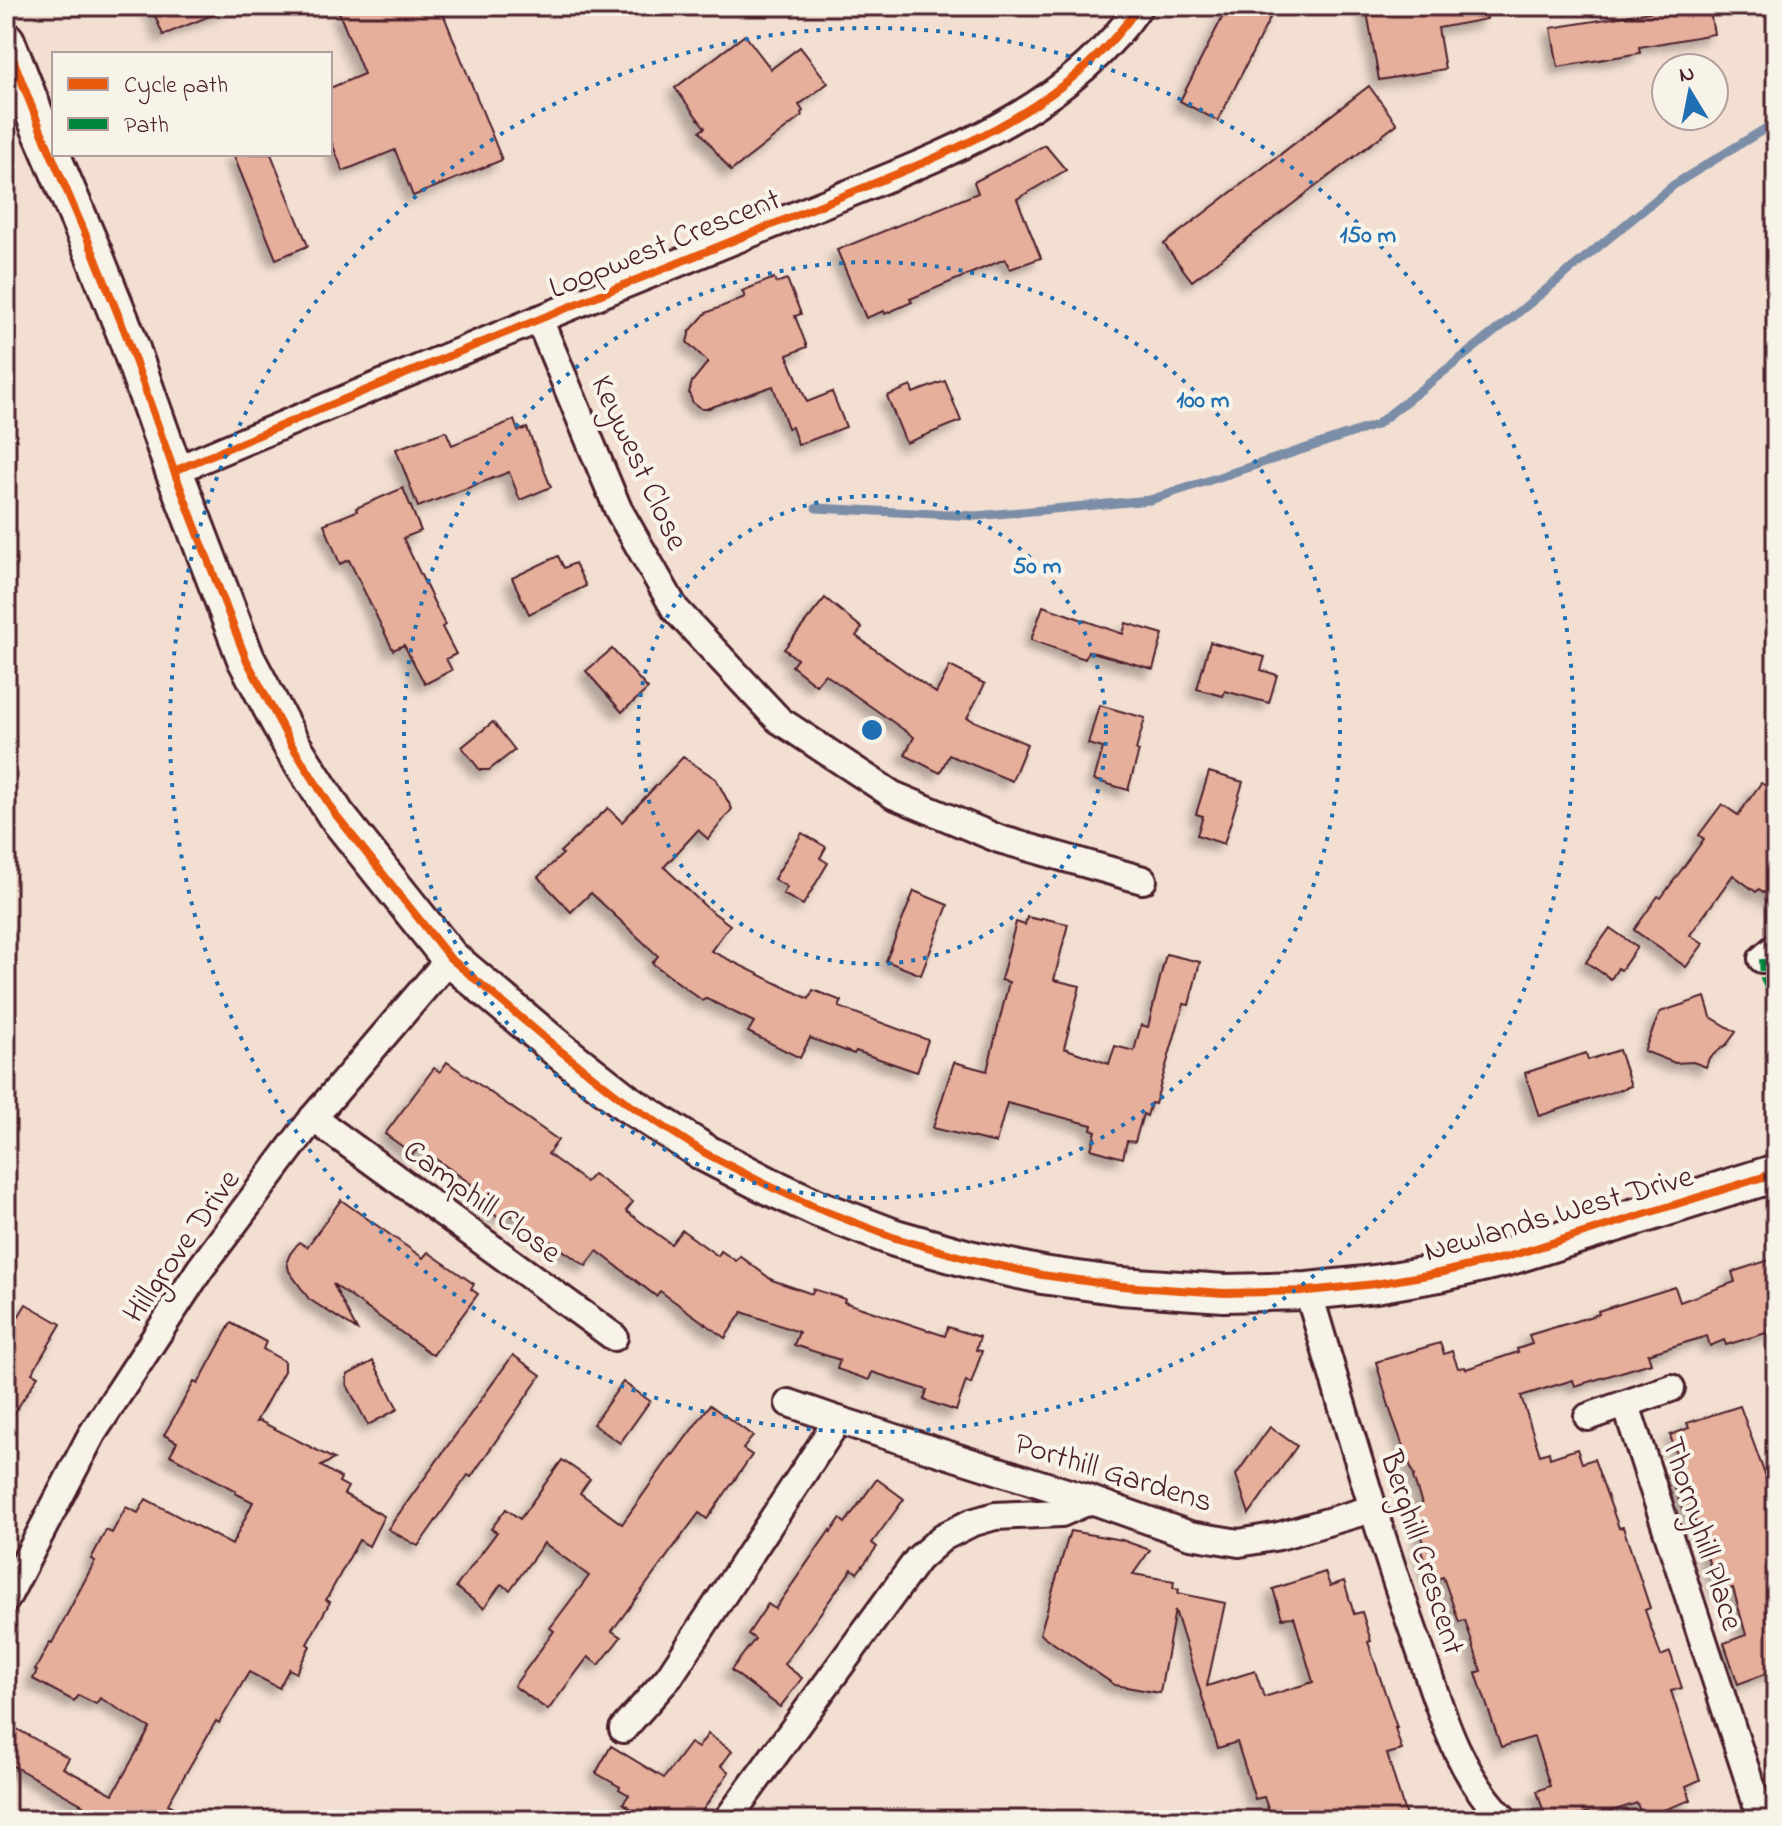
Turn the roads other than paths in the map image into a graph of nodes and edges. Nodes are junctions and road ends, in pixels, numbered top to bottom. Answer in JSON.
{"nodes":[{"id":1,"x":1139,"y":6,"type":"edge"},
{"id":2,"x":6,"y":41,"type":"edge"},
{"id":3,"x":539,"y":319,"type":"junction"},
{"id":4,"x":174,"y":471,"type":"junction"},
{"id":5,"x":1143,"y":880,"type":"dead end"},
{"id":6,"x":450,"y":958,"type":"junction"},
{"id":7,"x":313,"y":1118,"type":"junction"},
{"id":8,"x":1776,"y":1173,"type":"edge"},
{"id":9,"x":1308,"y":1291,"type":"junction"},
{"id":10,"x":614,"y":1337,"type":"dead end"},
{"id":11,"x":1671,"y":1388,"type":"dead end"},
{"id":12,"x":789,"y":1403,"type":"dead end"},
{"id":13,"x":1626,"y":1405,"type":"junction"},
{"id":14,"x":1588,"y":1417,"type":"dead end"},
{"id":15,"x":838,"y":1420,"type":"junction"},
{"id":16,"x":1091,"y":1500,"type":"junction"},
{"id":17,"x":1372,"y":1509,"type":"junction"},
{"id":18,"x":6,"y":1599,"type":"edge"},
{"id":19,"x":623,"y":1729,"type":"dead end"},
{"id":20,"x":727,"y":1820,"type":"edge"},
{"id":21,"x":1505,"y":1820,"type":"edge"},
{"id":22,"x":1762,"y":1820,"type":"edge"}],
"edges":[{"from":1,"to":3,"type":"street","name":"Loopwest Crescent"},
{"from":2,"to":4,"type":"street","name":"Newlands West Drive"},
{"from":3,"to":4,"type":"street","name":"Loopwest Crescent"},
{"from":3,"to":5,"type":"street","name":"Keywest Close"},
{"from":4,"to":6,"type":"street","name":"Newlands West Drive"},
{"from":6,"to":7,"type":"street","name":"Hillgrove Drive"},
{"from":6,"to":9,"type":"street","name":"Newlands West Drive"},
{"from":7,"to":10,"type":"street","name":"Camphill Close"},
{"from":7,"to":18,"type":"street","name":"Hillgrove Drive"},
{"from":8,"to":9,"type":"street","name":"Newlands West Drive"},
{"from":9,"to":17,"type":"street","name":"Berghill Crescent"},
{"from":11,"to":13,"type":"street","name":"Thornyhill Place"},
{"from":12,"to":15,"type":"street","name":"Porthill Gardens"},
{"from":13,"to":14,"type":"street","name":"Thornyhill Place"},
{"from":13,"to":22,"type":"street","name":"Thornyhill Place"},
{"from":15,"to":16,"type":"street","name":"Porthill Gardens"},
{"from":15,"to":19,"type":"street"},
{"from":16,"to":17,"type":"street","name":"Porthill Gardens"},
{"from":16,"to":20,"type":"street"},
{"from":17,"to":21,"type":"street","name":"Berghill Crescent"}]}
